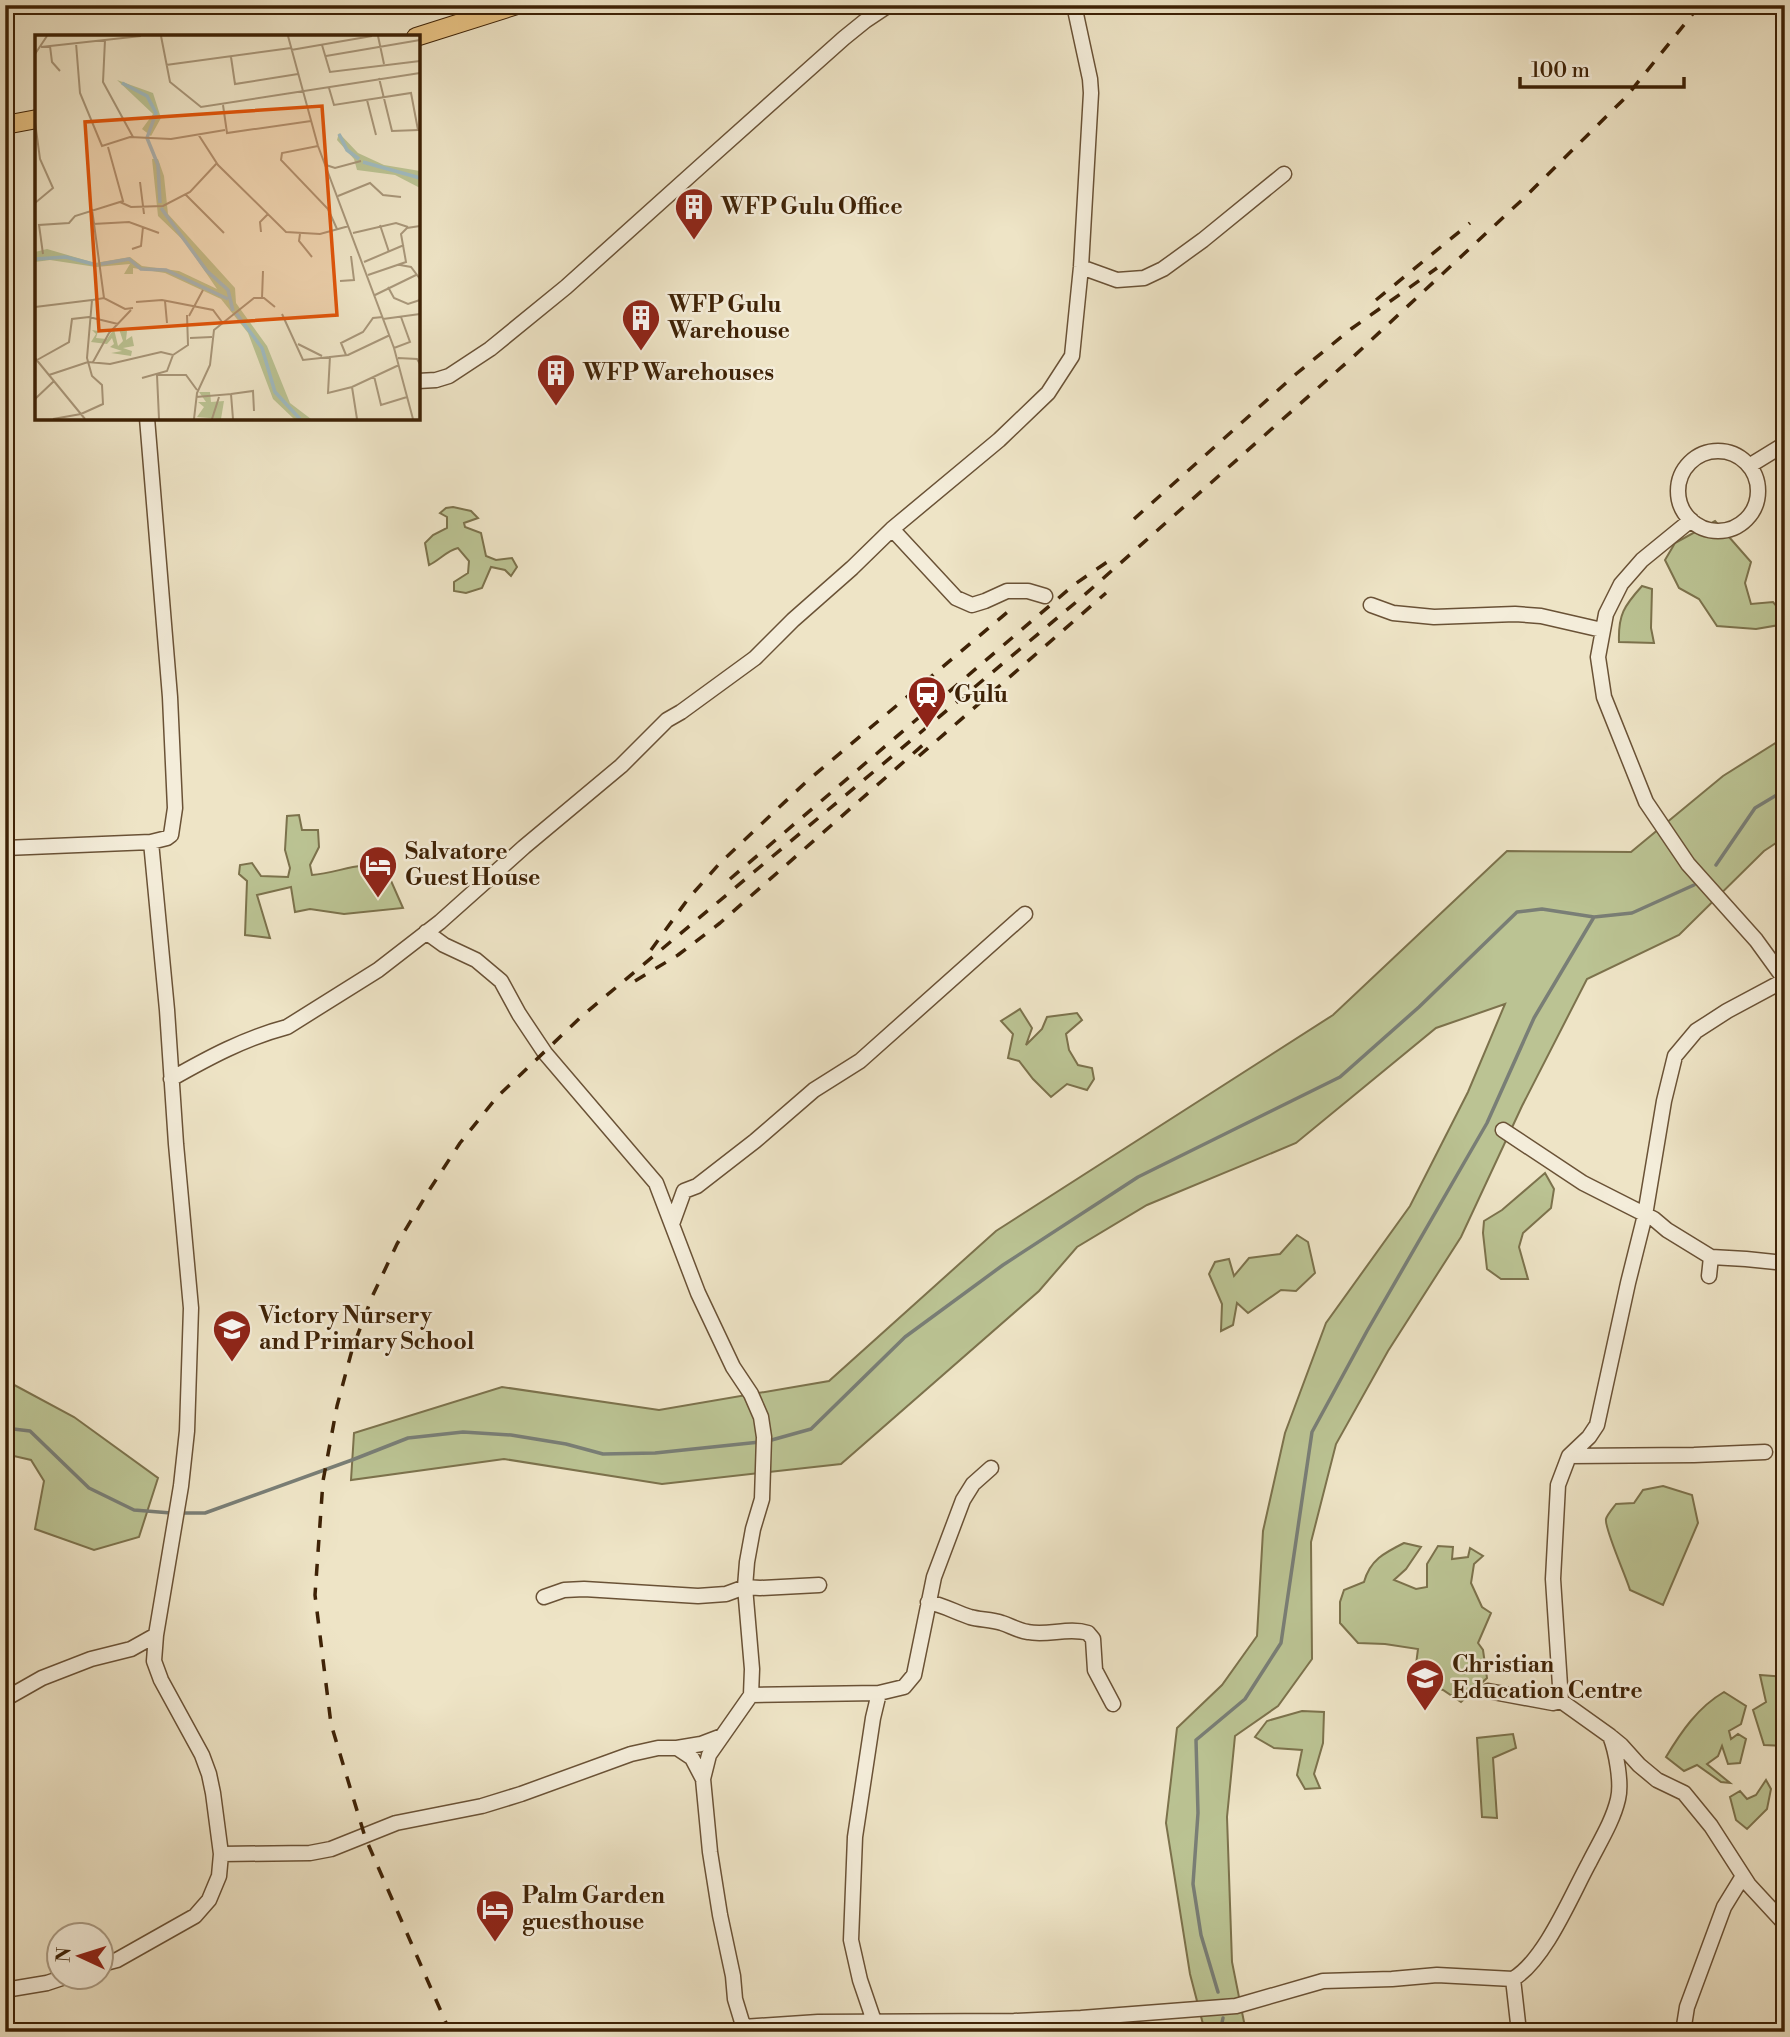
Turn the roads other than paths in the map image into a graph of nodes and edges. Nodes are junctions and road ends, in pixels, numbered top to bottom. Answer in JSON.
{"nodes":[{"id":1,"x":889,"y":5,"type":"edge"},
{"id":2,"x":1074,"y":5,"type":"edge"},
{"id":3,"x":511,"y":6,"type":"edge"},
{"id":4,"x":420,"y":36,"type":"edge"},
{"id":5,"x":35,"y":119,"type":"edge"},
{"id":6,"x":5,"y":125,"type":"edge"},
{"id":7,"x":1284,"y":174,"type":"dead end"},
{"id":8,"x":1081,"y":267,"type":"junction"},
{"id":9,"x":420,"y":381,"type":"edge"},
{"id":10,"x":147,"y":420,"type":"edge"},
{"id":11,"x":1785,"y":444,"type":"edge"},
{"id":12,"x":1749,"y":466,"type":"junction"},
{"id":13,"x":1691,"y":520,"type":"junction"},
{"id":14,"x":892,"y":530,"type":"junction"},
{"id":15,"x":1045,"y":596,"type":"dead end"},
{"id":16,"x":1371,"y":605,"type":"dead end"},
{"id":17,"x":1602,"y":630,"type":"junction"},
{"id":18,"x":151,"y":842,"type":"junction"},
{"id":19,"x":5,"y":848,"type":"edge"},
{"id":20,"x":1025,"y":914,"type":"dead end"},
{"id":21,"x":426,"y":932,"type":"junction"},
{"id":22,"x":1785,"y":980,"type":"edge"},
{"id":23,"x":171,"y":1079,"type":"junction"},
{"id":24,"x":1503,"y":1130,"type":"dead end"},
{"id":25,"x":656,"y":1183,"type":"junction"},
{"id":26,"x":684,"y":1191,"type":"junction"},
{"id":27,"x":1645,"y":1214,"type":"junction"},
{"id":28,"x":672,"y":1224,"type":"junction"},
{"id":29,"x":1711,"y":1257,"type":"junction"},
{"id":30,"x":1785,"y":1264,"type":"edge"},
{"id":31,"x":1709,"y":1276,"type":"dead end"},
{"id":32,"x":1765,"y":1452,"type":"dead end"},
{"id":33,"x":1569,"y":1456,"type":"junction"},
{"id":34,"x":991,"y":1468,"type":"dead end"},
{"id":35,"x":819,"y":1586,"type":"dead end"},
{"id":36,"x":745,"y":1587,"type":"junction"},
{"id":37,"x":544,"y":1597,"type":"dead end"},
{"id":38,"x":928,"y":1602,"type":"junction"},
{"id":39,"x":156,"y":1635,"type":"junction"},
{"id":40,"x":131,"y":1649,"type":"junction"},
{"id":41,"x":154,"y":1661,"type":"junction"},
{"id":42,"x":1488,"y":1691,"type":"dead end"},
{"id":43,"x":879,"y":1693,"type":"junction"},
{"id":44,"x":751,"y":1695,"type":"junction"},
{"id":45,"x":5,"y":1699,"type":"edge"},
{"id":46,"x":1561,"y":1701,"type":"junction"},
{"id":47,"x":1113,"y":1704,"type":"dead end"},
{"id":48,"x":722,"y":1736,"type":"junction"},
{"id":49,"x":1610,"y":1736,"type":"junction"},
{"id":50,"x":677,"y":1748,"type":"junction"},
{"id":51,"x":703,"y":1779,"type":"junction"},
{"id":52,"x":221,"y":1854,"type":"junction"},
{"id":53,"x":1743,"y":1876,"type":"junction"},
{"id":54,"x":1785,"y":1924,"type":"edge"},
{"id":55,"x":116,"y":1960,"type":"edge"},
{"id":56,"x":1513,"y":1979,"type":"junction"},
{"id":57,"x":46,"y":1983,"type":"edge"},
{"id":58,"x":5,"y":1990,"type":"edge"},
{"id":59,"x":874,"y":2021,"type":"junction"},
{"id":60,"x":744,"y":2029,"type":"edge"},
{"id":61,"x":1518,"y":2032,"type":"edge"},
{"id":62,"x":1683,"y":2032,"type":"edge"}],
"edges":[{"from":1,"to":9,"type":"street"},
{"from":2,"to":8,"type":"street"},
{"from":3,"to":4,"type":"main road"},
{"from":5,"to":6,"type":"main road"},
{"from":7,"to":8,"type":"street"},
{"from":8,"to":14,"type":"street"},
{"from":10,"to":18,"type":"street"},
{"from":11,"to":12,"type":"street"},
{"from":12,"to":13,"type":"street"},
{"from":12,"to":13,"type":"street"},
{"from":13,"to":17,"type":"street"},
{"from":14,"to":15,"type":"street"},
{"from":14,"to":21,"type":"street"},
{"from":16,"to":17,"type":"street"},
{"from":17,"to":22,"type":"street"},
{"from":18,"to":19,"type":"street"},
{"from":18,"to":23,"type":"street"},
{"from":20,"to":26,"type":"street"},
{"from":21,"to":23,"type":"street"},
{"from":21,"to":25,"type":"street"},
{"from":22,"to":27,"type":"street"},
{"from":23,"to":39,"type":"street"},
{"from":24,"to":27,"type":"street"},
{"from":25,"to":26,"type":"street"},
{"from":25,"to":28,"type":"street"},
{"from":26,"to":28,"type":"street"},
{"from":27,"to":29,"type":"street"},
{"from":27,"to":33,"type":"street"},
{"from":28,"to":36,"type":"street"},
{"from":29,"to":30,"type":"street"},
{"from":29,"to":31,"type":"street"},
{"from":32,"to":33,"type":"street"},
{"from":33,"to":46,"type":"street"},
{"from":34,"to":38,"type":"street"},
{"from":35,"to":36,"type":"street"},
{"from":36,"to":37,"type":"street"},
{"from":36,"to":44,"type":"street"},
{"from":38,"to":43,"type":"street"},
{"from":38,"to":47,"type":"street"},
{"from":39,"to":40,"type":"street"},
{"from":39,"to":41,"type":"street"},
{"from":40,"to":41,"type":"street"},
{"from":40,"to":45,"type":"street"},
{"from":41,"to":52,"type":"street"},
{"from":42,"to":46,"type":"street"},
{"from":43,"to":44,"type":"street"},
{"from":43,"to":59,"type":"street"},
{"from":44,"to":48,"type":"street"},
{"from":46,"to":49,"type":"street"},
{"from":48,"to":50,"type":"street"},
{"from":48,"to":51,"type":"street"},
{"from":49,"to":53,"type":"street"},
{"from":49,"to":56,"type":"street"},
{"from":50,"to":51,"type":"street"},
{"from":50,"to":52,"type":"street"},
{"from":51,"to":60,"type":"street"},
{"from":52,"to":55,"type":"street"},
{"from":53,"to":54,"type":"street"},
{"from":53,"to":62,"type":"street"},
{"from":56,"to":59,"type":"street"},
{"from":56,"to":61,"type":"street"},
{"from":57,"to":58,"type":"street"},
{"from":59,"to":60,"type":"street"}]}
